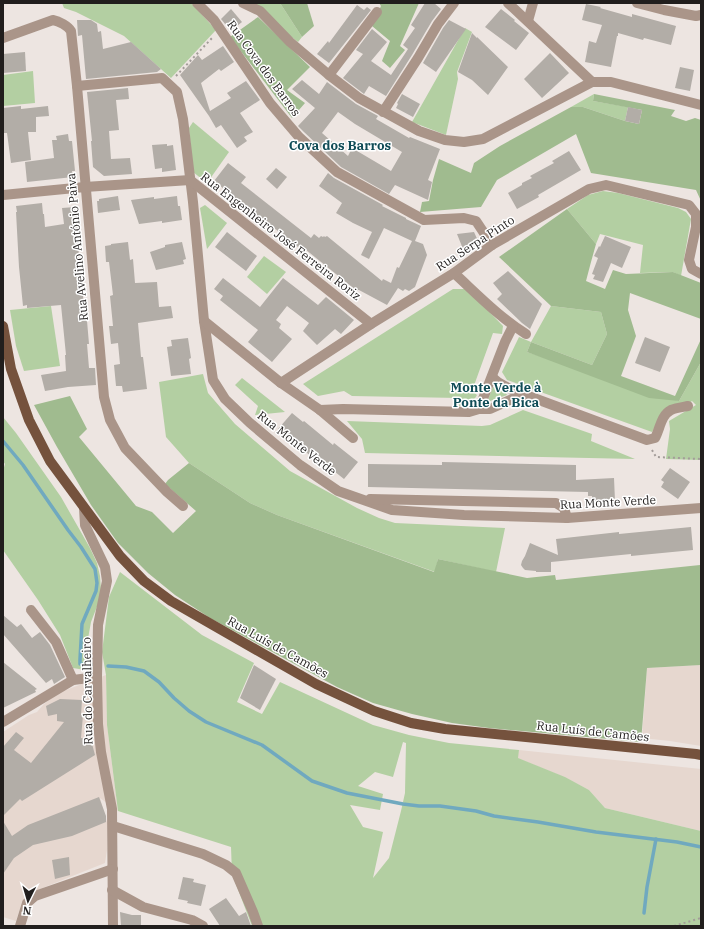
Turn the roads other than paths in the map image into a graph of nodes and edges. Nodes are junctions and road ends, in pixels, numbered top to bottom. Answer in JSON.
{"nodes":[{"id":1,"x":196,"y":3,"type":"edge"},
{"id":2,"x":243,"y":3,"type":"edge"},
{"id":3,"x":454,"y":3,"type":"edge"},
{"id":4,"x":508,"y":3,"type":"edge"},
{"id":5,"x":533,"y":3,"type":"edge"},
{"id":6,"x":637,"y":3,"type":"edge"},
{"id":7,"x":377,"y":12,"type":"dead end"},
{"id":8,"x":701,"y":15,"type":"edge"},
{"id":9,"x":528,"y":21,"type":"junction"},
{"id":10,"x":3,"y":38,"type":"edge"},
{"id":11,"x":329,"y":75,"type":"junction"},
{"id":12,"x":592,"y":82,"type":"junction"},
{"id":13,"x":76,"y":86,"type":"junction"},
{"id":14,"x":701,"y":104,"type":"edge"},
{"id":15,"x":384,"y":112,"type":"junction"},
{"id":16,"x":190,"y":180,"type":"junction"},
{"id":17,"x":85,"y":188,"type":"junction"},
{"id":18,"x":3,"y":195,"type":"edge"},
{"id":19,"x":492,"y":245,"type":"junction"},
{"id":20,"x":454,"y":273,"type":"junction"},
{"id":21,"x":701,"y":274,"type":"edge"},
{"id":22,"x":204,"y":321,"type":"junction"},
{"id":23,"x":371,"y":324,"type":"junction"},
{"id":24,"x":3,"y":326,"type":"edge"},
{"id":25,"x":513,"y":326,"type":"junction"},
{"id":26,"x":526,"y":334,"type":"dead end"},
{"id":27,"x":492,"y":377,"type":"junction"},
{"id":28,"x":281,"y":383,"type":"junction"},
{"id":29,"x":523,"y":394,"type":"junction"},
{"id":30,"x":688,"y":406,"type":"dead end"},
{"id":31,"x":479,"y":409,"type":"junction"},
{"id":32,"x":320,"y":410,"type":"junction"},
{"id":33,"x":353,"y":438,"type":"dead end"},
{"id":34,"x":361,"y":499,"type":"junction"},
{"id":35,"x":184,"y":506,"type":"dead end"},
{"id":36,"x":84,"y":508,"type":"junction"},
{"id":37,"x":701,"y":508,"type":"edge"},
{"id":38,"x":567,"y":518,"type":"junction"},
{"id":39,"x":30,"y":610,"type":"dead end"},
{"id":40,"x":97,"y":677,"type":"junction"},
{"id":41,"x":73,"y":680,"type":"junction"},
{"id":42,"x":3,"y":722,"type":"edge"},
{"id":43,"x":701,"y":755,"type":"edge"},
{"id":44,"x":113,"y":826,"type":"junction"},
{"id":45,"x":113,"y":869,"type":"junction"},
{"id":46,"x":112,"y":890,"type":"junction"},
{"id":47,"x":20,"y":926,"type":"edge"},
{"id":48,"x":113,"y":926,"type":"edge"},
{"id":49,"x":203,"y":926,"type":"edge"},
{"id":50,"x":258,"y":926,"type":"edge"}],
"edges":[{"from":1,"to":19,"type":"street","name":"Rua Cova dos Barros"},
{"from":2,"to":11,"type":"street"},
{"from":3,"to":15,"type":"street"},
{"from":4,"to":9,"type":"street"},
{"from":5,"to":9,"type":"street"},
{"from":6,"to":8,"type":"street"},
{"from":7,"to":11,"type":"street"},
{"from":9,"to":12,"type":"street"},
{"from":10,"to":13,"type":"street","name":"Rua Avelino António Paiva"},
{"from":11,"to":15,"type":"street"},
{"from":12,"to":14,"type":"street"},
{"from":12,"to":15,"type":"street"},
{"from":13,"to":16,"type":"street","name":"Rua Monte Verde"},
{"from":13,"to":17,"type":"street","name":"Rua Avelino António Paiva"},
{"from":16,"to":17,"type":"street","name":"Rua Engenheiro José Ferreira Roriz"},
{"from":16,"to":22,"type":"street","name":"Rua Monte Verde"},
{"from":16,"to":23,"type":"street","name":"Rua Engenheiro José Ferreira Roriz"},
{"from":17,"to":18,"type":"street","name":"Rua Engenheiro José Ferreira Roriz"},
{"from":17,"to":35,"type":"street","name":"Rua Avelino António Paiva"},
{"from":19,"to":20,"type":"street","name":"Rua Serpa Pinto"},
{"from":19,"to":21,"type":"street","name":"Rua Serpa Pinto"},
{"from":20,"to":23,"type":"street","name":"Rua Serpa Pinto"},
{"from":20,"to":25,"type":"street"},
{"from":22,"to":28,"type":"street"},
{"from":22,"to":34,"type":"street","name":"Rua Monte Verde"},
{"from":23,"to":28,"type":"street","name":"Rua Serpa Pinto"},
{"from":24,"to":36,"type":"main road","name":"Rua Luís de Camões"},
{"from":25,"to":26,"type":"street"},
{"from":25,"to":27,"type":"street"},
{"from":27,"to":29,"type":"street"},
{"from":27,"to":31,"type":"street"},
{"from":28,"to":32,"type":"street"},
{"from":29,"to":30,"type":"street"},
{"from":29,"to":31,"type":"street"},
{"from":31,"to":32,"type":"street"},
{"from":32,"to":33,"type":"street"},
{"from":34,"to":38,"type":"street","name":"Rua Monte Verde"},
{"from":34,"to":38,"type":"street"},
{"from":36,"to":40,"type":"street","name":"Rua do Carvalheiro"},
{"from":36,"to":43,"type":"main road","name":"Rua Luís de Camões"},
{"from":37,"to":38,"type":"street","name":"Rua Monte Verde"},
{"from":39,"to":41,"type":"street"},
{"from":40,"to":41,"type":"street"},
{"from":40,"to":44,"type":"street","name":"Rua do Carvalheiro"},
{"from":41,"to":42,"type":"street"},
{"from":44,"to":45,"type":"street","name":"Rua do Carvalheiro"},
{"from":44,"to":50,"type":"street"},
{"from":45,"to":46,"type":"street","name":"Rua do Carvalheiro"},
{"from":45,"to":47,"type":"street"},
{"from":46,"to":48,"type":"street","name":"Rua do Carvalheiro"},
{"from":46,"to":49,"type":"street"}]}
